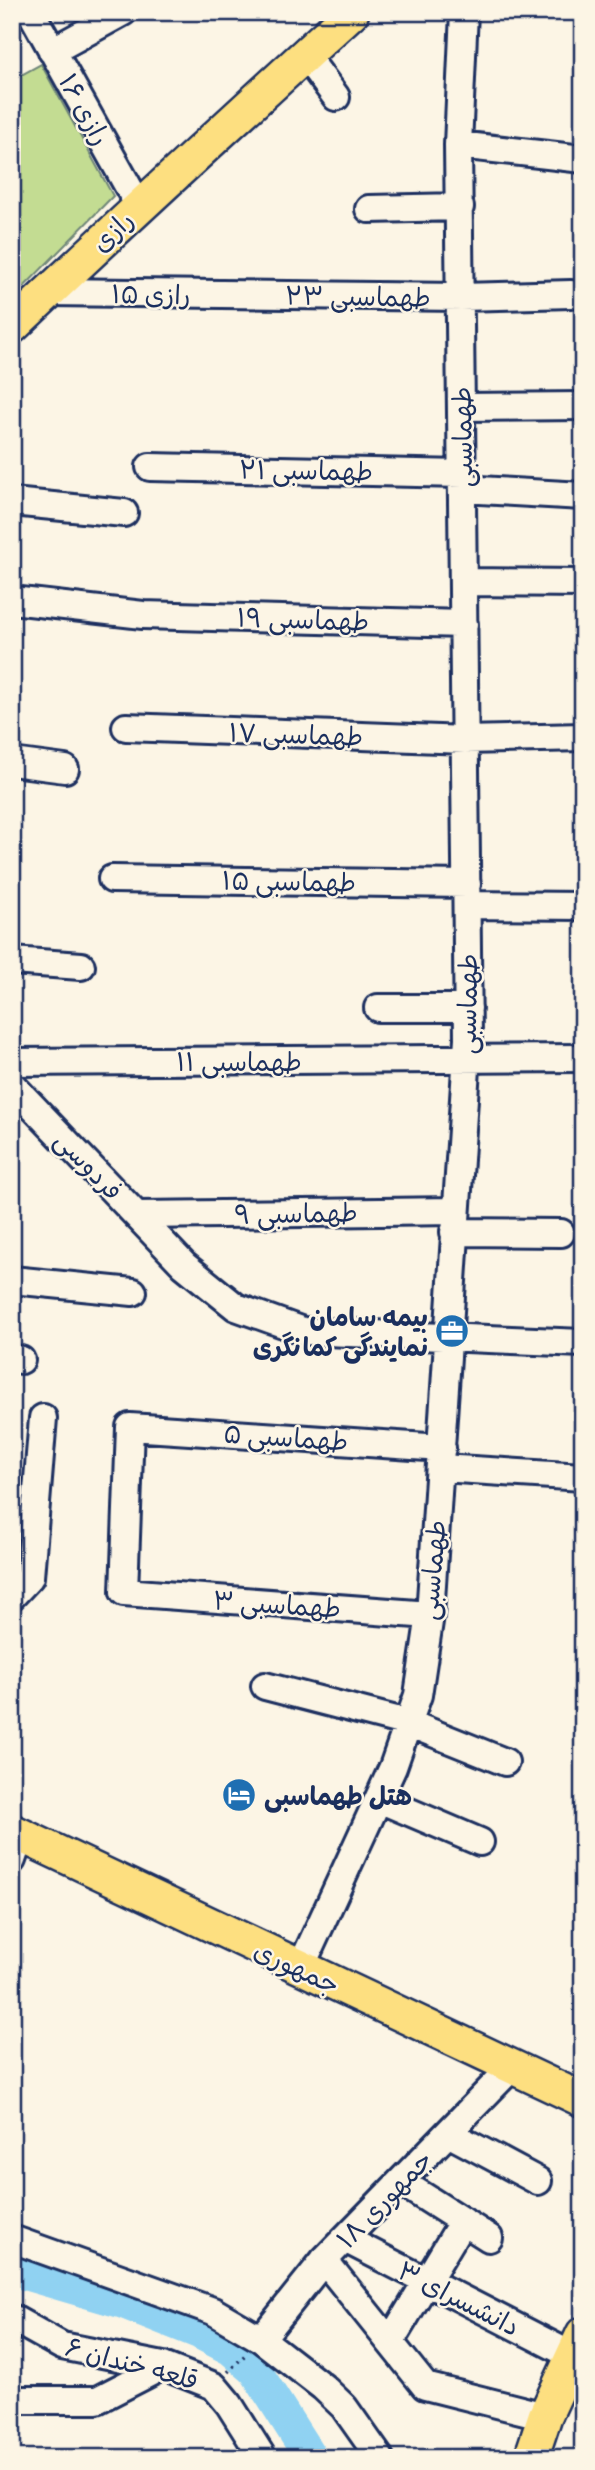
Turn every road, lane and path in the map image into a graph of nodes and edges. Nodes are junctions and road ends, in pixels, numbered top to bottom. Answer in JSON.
{"nodes":[{"id":1,"x":31,"y":12,"type":"edge"},
{"id":2,"x":122,"y":12,"type":"edge"},
{"id":3,"x":334,"y":12,"type":"edge"},
{"id":4,"x":352,"y":12,"type":"edge"},
{"id":5,"x":464,"y":13,"type":"edge"},
{"id":6,"x":52,"y":51,"type":"junction"},
{"id":7,"x":305,"y":55,"type":"junction"},
{"id":8,"x":336,"y":97,"type":"dead end"},
{"id":9,"x":216,"y":139,"type":"junction"},
{"id":10,"x":458,"y":145,"type":"junction"},
{"id":11,"x":583,"y":159,"type":"edge"},
{"id":12,"x":139,"y":206,"type":"junction"},
{"id":13,"x":460,"y":207,"type":"junction"},
{"id":14,"x":369,"y":209,"type":"dead end"},
{"id":15,"x":48,"y":292,"type":"junction"},
{"id":16,"x":571,"y":294,"type":"dead end"},
{"id":17,"x":254,"y":295,"type":"joint"},
{"id":18,"x":461,"y":297,"type":"junction"},
{"id":19,"x":12,"y":327,"type":"edge"},
{"id":20,"x":583,"y":406,"type":"edge"},
{"id":21,"x":462,"y":407,"type":"junction"},
{"id":22,"x":150,"y":467,"type":"dead end"},
{"id":23,"x":463,"y":481,"type":"junction"},
{"id":24,"x":583,"y":496,"type":"edge"},
{"id":25,"x":12,"y":502,"type":"edge"},
{"id":26,"x":124,"y":513,"type":"dead end"},
{"id":27,"x":464,"y":582,"type":"junction"},
{"id":28,"x":583,"y":583,"type":"edge"},
{"id":29,"x":12,"y":600,"type":"edge"},
{"id":30,"x":464,"y":624,"type":"junction"},
{"id":31,"x":127,"y":727,"type":"dead end"},
{"id":32,"x":583,"y":737,"type":"edge"},
{"id":33,"x":465,"y":740,"type":"junction"},
{"id":34,"x":12,"y":762,"type":"edge"},
{"id":35,"x":65,"y":769,"type":"dead end"},
{"id":36,"x":112,"y":879,"type":"dead end"},
{"id":37,"x":467,"y":895,"type":"junction"},
{"id":38,"x":583,"y":906,"type":"edge"},
{"id":39,"x":12,"y":961,"type":"edge"},
{"id":40,"x":81,"y":966,"type":"dead end"},
{"id":41,"x":378,"y":1008,"type":"dead end"},
{"id":42,"x":468,"y":1008,"type":"junction"},
{"id":43,"x":583,"y":1058,"type":"edge"},
{"id":44,"x":467,"y":1060,"type":"junction"},
{"id":45,"x":12,"y":1062,"type":"edge"},
{"id":46,"x":12,"y":1085,"type":"edge"},
{"id":47,"x":136,"y":1215,"type":"junction"},
{"id":48,"x":455,"y":1221,"type":"junction"},
{"id":49,"x":561,"y":1233,"type":"dead end"},
{"id":50,"x":12,"y":1280,"type":"edge"},
{"id":51,"x":133,"y":1292,"type":"dead end"},
{"id":52,"x":447,"y":1338,"type":"junction"},
{"id":53,"x":583,"y":1343,"type":"edge"},
{"id":54,"x":43,"y":1418,"type":"dead end"},
{"id":55,"x":441,"y":1458,"type":"junction"},
{"id":56,"x":583,"y":1477,"type":"edge"},
{"id":57,"x":124,"y":1592,"type":"joint"},
{"id":58,"x":12,"y":1596,"type":"edge"},
{"id":59,"x":430,"y":1615,"type":"junction"},
{"id":60,"x":265,"y":1686,"type":"dead end"},
{"id":61,"x":408,"y":1723,"type":"junction"},
{"id":62,"x":505,"y":1762,"type":"dead end"},
{"id":63,"x":379,"y":1799,"type":"junction"},
{"id":64,"x":15,"y":1842,"type":"edge"},
{"id":65,"x":480,"y":1842,"type":"dead end"},
{"id":66,"x":300,"y":1969,"type":"junction"},
{"id":67,"x":513,"y":2066,"type":"junction"},
{"id":68,"x":583,"y":2100,"type":"edge"},
{"id":69,"x":448,"y":2133,"type":"junction"},
{"id":70,"x":538,"y":2181,"type":"dead end"},
{"id":71,"x":401,"y":2182,"type":"junction"},
{"id":72,"x":463,"y":2221,"type":"junction"},
{"id":73,"x":489,"y":2238,"type":"dead end"},
{"id":74,"x":12,"y":2239,"type":"edge"},
{"id":75,"x":345,"y":2239,"type":"junction"},
{"id":76,"x":324,"y":2260,"type":"junction"},
{"id":77,"x":427,"y":2282,"type":"junction"},
{"id":78,"x":12,"y":2318,"type":"edge"},
{"id":79,"x":261,"y":2339,"type":"junction"},
{"id":80,"x":390,"y":2342,"type":"junction"},
{"id":81,"x":578,"y":2345,"type":"edge"},
{"id":82,"x":163,"y":2366,"type":"junction"},
{"id":83,"x":214,"y":2386,"type":"junction"},
{"id":84,"x":12,"y":2400,"type":"edge"},
{"id":85,"x":545,"y":2416,"type":"junction"},
{"id":86,"x":263,"y":2458,"type":"edge"},
{"id":87,"x":380,"y":2458,"type":"edge"},
{"id":88,"x":531,"y":2458,"type":"edge"}],
"edges":[{"from":1,"to":6,"type":"street","name":"رازی ۱۶"},
{"from":2,"to":6,"type":"street"},
{"from":3,"to":9,"type":"main road","name":"رازی"},
{"from":4,"to":7,"type":"main road","name":"رازی"},
{"from":5,"to":10,"type":"street","name":"طهماسبی"},
{"from":6,"to":12,"type":"street","name":"رازی ۱۶"},
{"from":7,"to":8,"type":"street"},
{"from":7,"to":9,"type":"main road","name":"رازی"},
{"from":9,"to":12,"type":"main road","name":"رازی"},
{"from":10,"to":11,"type":"street"},
{"from":10,"to":13,"type":"street","name":"طهماسبی"},
{"from":12,"to":15,"type":"main road","name":"رازی"},
{"from":13,"to":14,"type":"street"},
{"from":13,"to":18,"type":"street","name":"طهماسبی"},
{"from":15,"to":17,"type":"street","name":"۱۵ رازی"},
{"from":15,"to":19,"type":"main road","name":"رازی"},
{"from":16,"to":18,"type":"street","name":"۲۳ طهماسبی"},
{"from":17,"to":18,"type":"street","name":"۲۳ طهماسبی"},
{"from":18,"to":21,"type":"street","name":"طهماسبی"},
{"from":20,"to":21,"type":"street"},
{"from":21,"to":23,"type":"street","name":"طهماسبی"},
{"from":22,"to":23,"type":"street","name":"۲۱ طهماسبی"},
{"from":23,"to":24,"type":"street","name":"۲۱ طهماسبی"},
{"from":23,"to":27,"type":"street","name":"طهماسبی"},
{"from":25,"to":26,"type":"street"},
{"from":27,"to":28,"type":"street"},
{"from":27,"to":30,"type":"street","name":"طهماسبی"},
{"from":29,"to":30,"type":"street","name":"۱۹ طهماسبی"},
{"from":30,"to":33,"type":"street","name":"طهماسبی"},
{"from":31,"to":33,"type":"street","name":"۱۷ طهماسبی"},
{"from":32,"to":33,"type":"street","name":"۱۷ طهماسبی"},
{"from":33,"to":37,"type":"street","name":"طهماسبی"},
{"from":34,"to":35,"type":"street"},
{"from":36,"to":37,"type":"street","name":"۱۵ طهماسبی"},
{"from":37,"to":38,"type":"street","name":"۱۵ طهماسبی"},
{"from":37,"to":42,"type":"street","name":"طهماسبی"},
{"from":39,"to":40,"type":"street"},
{"from":41,"to":42,"type":"street"},
{"from":42,"to":44,"type":"street","name":"طهماسبی"},
{"from":43,"to":44,"type":"street","name":"۱۱ طهماسبی"},
{"from":44,"to":45,"type":"street","name":"۱۱ طهماسبی"},
{"from":44,"to":48,"type":"street","name":"طهماسبی"},
{"from":46,"to":47,"type":"street","name":"فردوسی"},
{"from":47,"to":48,"type":"street","name":"۹ طهماسبی"},
{"from":47,"to":52,"type":"street","name":"فردوسی"},
{"from":48,"to":49,"type":"street","name":"۹ طهماسبی"},
{"from":48,"to":52,"type":"street","name":"طهماسبی"},
{"from":50,"to":51,"type":"street"},
{"from":52,"to":53,"type":"street","name":"فردوسی"},
{"from":52,"to":55,"type":"street","name":"طهماسبی"},
{"from":54,"to":58,"type":"street"},
{"from":55,"to":56,"type":"street","name":"۵ طهماسبی"},
{"from":55,"to":57,"type":"street","name":"۵ طهماسبی"},
{"from":55,"to":59,"type":"street","name":"طهماسبی"},
{"from":57,"to":59,"type":"street","name":"۳ طهماسبی"},
{"from":59,"to":61,"type":"street","name":"طهماسبی"},
{"from":60,"to":61,"type":"street"},
{"from":61,"to":62,"type":"street"},
{"from":61,"to":63,"type":"street","name":"طهماسبی"},
{"from":63,"to":65,"type":"street"},
{"from":63,"to":66,"type":"street","name":"طهماسبی"},
{"from":64,"to":66,"type":"main road","name":"جمهوری"},
{"from":66,"to":67,"type":"main road","name":"جمهوری"},
{"from":67,"to":68,"type":"main road","name":"جمهوری"},
{"from":67,"to":69,"type":"street","name":"جمهوری ۱۸"},
{"from":69,"to":70,"type":"street"},
{"from":69,"to":71,"type":"street","name":"جمهوری ۱۸"},
{"from":71,"to":72,"type":"street"},
{"from":71,"to":75,"type":"street","name":"جمهوری ۱۸"},
{"from":72,"to":73,"type":"street"},
{"from":72,"to":77,"type":"street"},
{"from":74,"to":79,"type":"street"},
{"from":75,"to":76,"type":"street","name":"جمهوری ۱۸"},
{"from":75,"to":77,"type":"street","name":"۳ دانشسرای"},
{"from":76,"to":79,"type":"street","name":"جمهوری ۱۸"},
{"from":76,"to":80,"type":"street"},
{"from":77,"to":80,"type":"street"},
{"from":77,"to":81,"type":"street","name":"۳ دانشسرای"},
{"from":78,"to":82,"type":"street","name":"۶ قلعه خندان"},
{"from":79,"to":83,"type":"path"},
{"from":79,"to":87,"type":"street"},
{"from":80,"to":85,"type":"street"},
{"from":81,"to":85,"type":"main road"},
{"from":82,"to":83,"type":"street","name":"۶ قلعه خندان"},
{"from":82,"to":84,"type":"street"},
{"from":83,"to":86,"type":"street","name":"۶ قلعه خندان"},
{"from":85,"to":88,"type":"main road"}]}
